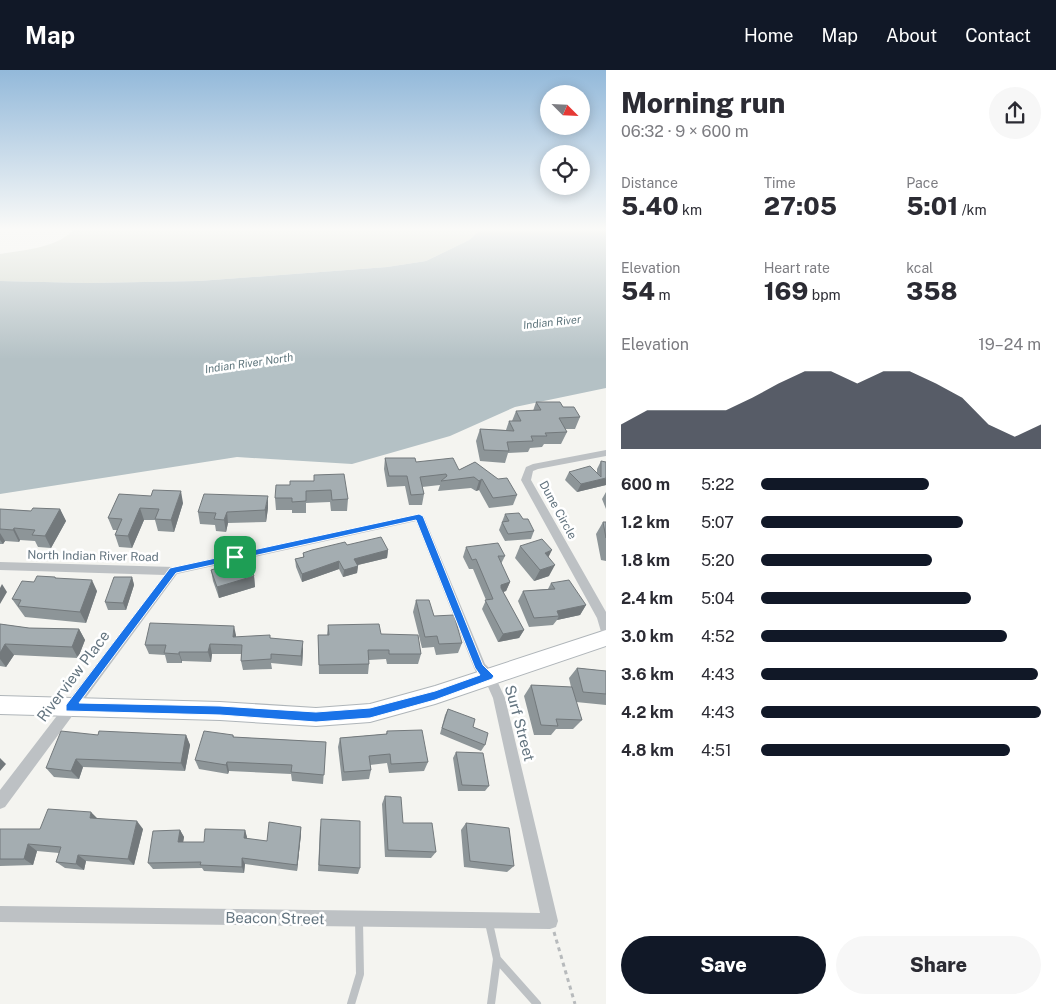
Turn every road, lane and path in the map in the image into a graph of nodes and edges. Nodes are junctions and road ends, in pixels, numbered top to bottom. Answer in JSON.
{"nodes":[{"id":1,"x":606,"y":453,"type":"edge"},
{"id":2,"x":419,"y":516,"type":"joint"},
{"id":3,"x":0,"y":566,"type":"edge"},
{"id":4,"x":174,"y":571,"type":"junction"},
{"id":5,"x":606,"y":632,"type":"edge"},
{"id":6,"x":606,"y":638,"type":"edge"},
{"id":7,"x":489,"y":676,"type":"junction"},
{"id":8,"x":0,"y":705,"type":"edge"},
{"id":9,"x":70,"y":708,"type":"junction"},
{"id":10,"x":0,"y":802,"type":"edge"},
{"id":11,"x":0,"y":914,"type":"edge"},
{"id":12,"x":358,"y":918,"type":"junction"},
{"id":13,"x":488,"y":920,"type":"junction"},
{"id":14,"x":550,"y":920,"type":"junction"},
{"id":15,"x":496,"y":959,"type":"junction"},
{"id":16,"x":351,"y":1004,"type":"edge"},
{"id":17,"x":491,"y":1004,"type":"edge"},
{"id":18,"x":537,"y":1004,"type":"edge"},
{"id":19,"x":575,"y":1004,"type":"edge"}],
"edges":[{"from":1,"to":5,"type":"street","name":"Dune Circle"},
{"from":2,"to":4,"type":"street","name":"North Indian River Road"},
{"from":2,"to":7,"type":"street","name":"Surf Street"},
{"from":3,"to":4,"type":"street","name":"North Indian River Road"},
{"from":4,"to":9,"type":"street","name":"Riverview Place"},
{"from":6,"to":7,"type":"street"},
{"from":7,"to":9,"type":"street"},
{"from":7,"to":14,"type":"street","name":"Surf Street"},
{"from":8,"to":9,"type":"street"},
{"from":9,"to":10,"type":"street","name":"Riverview Place"},
{"from":11,"to":12,"type":"street","name":"Beacon Street"},
{"from":12,"to":13,"type":"street","name":"Beacon Street"},
{"from":12,"to":16,"type":"lane"},
{"from":13,"to":14,"type":"street","name":"Beacon Street"},
{"from":13,"to":15,"type":"lane"},
{"from":14,"to":19,"type":"path"},
{"from":15,"to":17,"type":"lane"},
{"from":15,"to":18,"type":"lane"}]}
